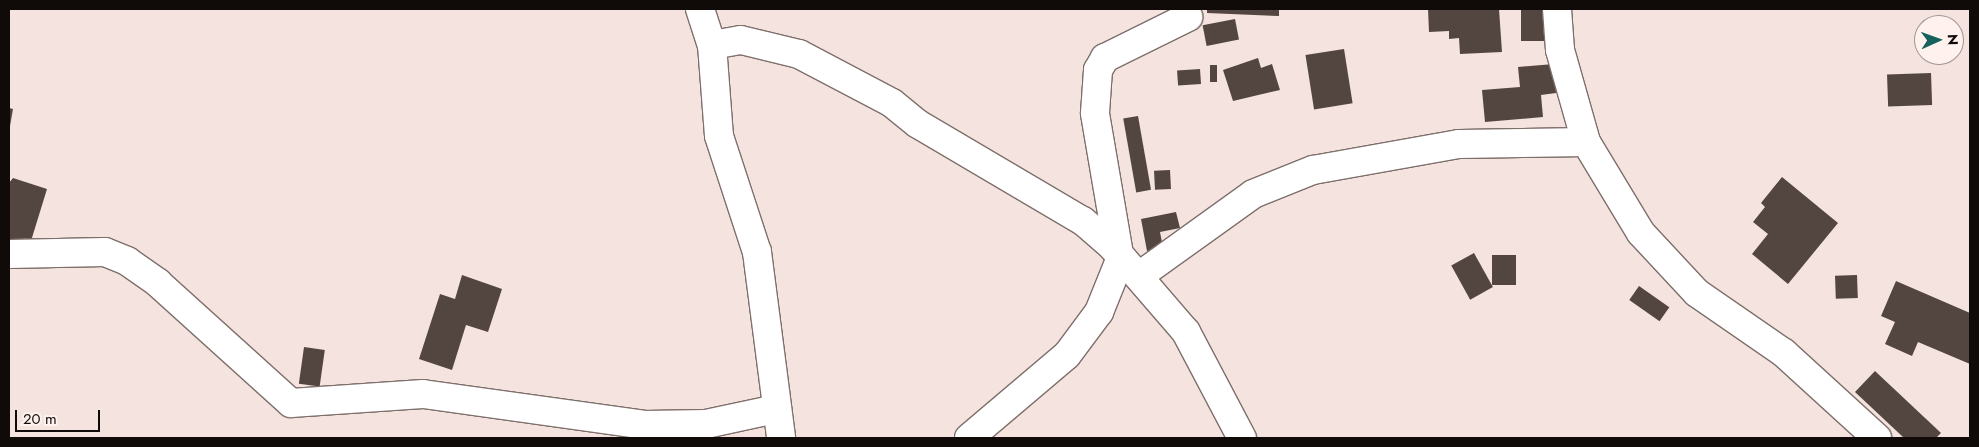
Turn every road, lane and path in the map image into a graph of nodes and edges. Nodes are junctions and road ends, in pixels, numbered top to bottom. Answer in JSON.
{"nodes":[{"id":1,"x":700,"y":9,"type":"edge"},
{"id":2,"x":1557,"y":9,"type":"edge"},
{"id":3,"x":1188,"y":16,"type":"dead end"},
{"id":4,"x":712,"y":45,"type":"junction"},
{"id":5,"x":1586,"y":142,"type":"junction"},
{"id":6,"x":9,"y":254,"type":"edge"},
{"id":7,"x":1130,"y":268,"type":"junction"},
{"id":8,"x":776,"y":409,"type":"junction"},
{"id":9,"x":781,"y":438,"type":"edge"},
{"id":10,"x":969,"y":438,"type":"edge"},
{"id":11,"x":1242,"y":438,"type":"edge"},
{"id":12,"x":1877,"y":438,"type":"edge"}],
"edges":[{"from":1,"to":4,"type":"street"},
{"from":2,"to":5,"type":"street"},
{"from":3,"to":7,"type":"street"},
{"from":4,"to":7,"type":"street"},
{"from":4,"to":8,"type":"street"},
{"from":5,"to":7,"type":"street"},
{"from":5,"to":12,"type":"street"},
{"from":6,"to":8,"type":"street"},
{"from":7,"to":10,"type":"street"},
{"from":7,"to":11,"type":"street"},
{"from":8,"to":9,"type":"street"}]}
